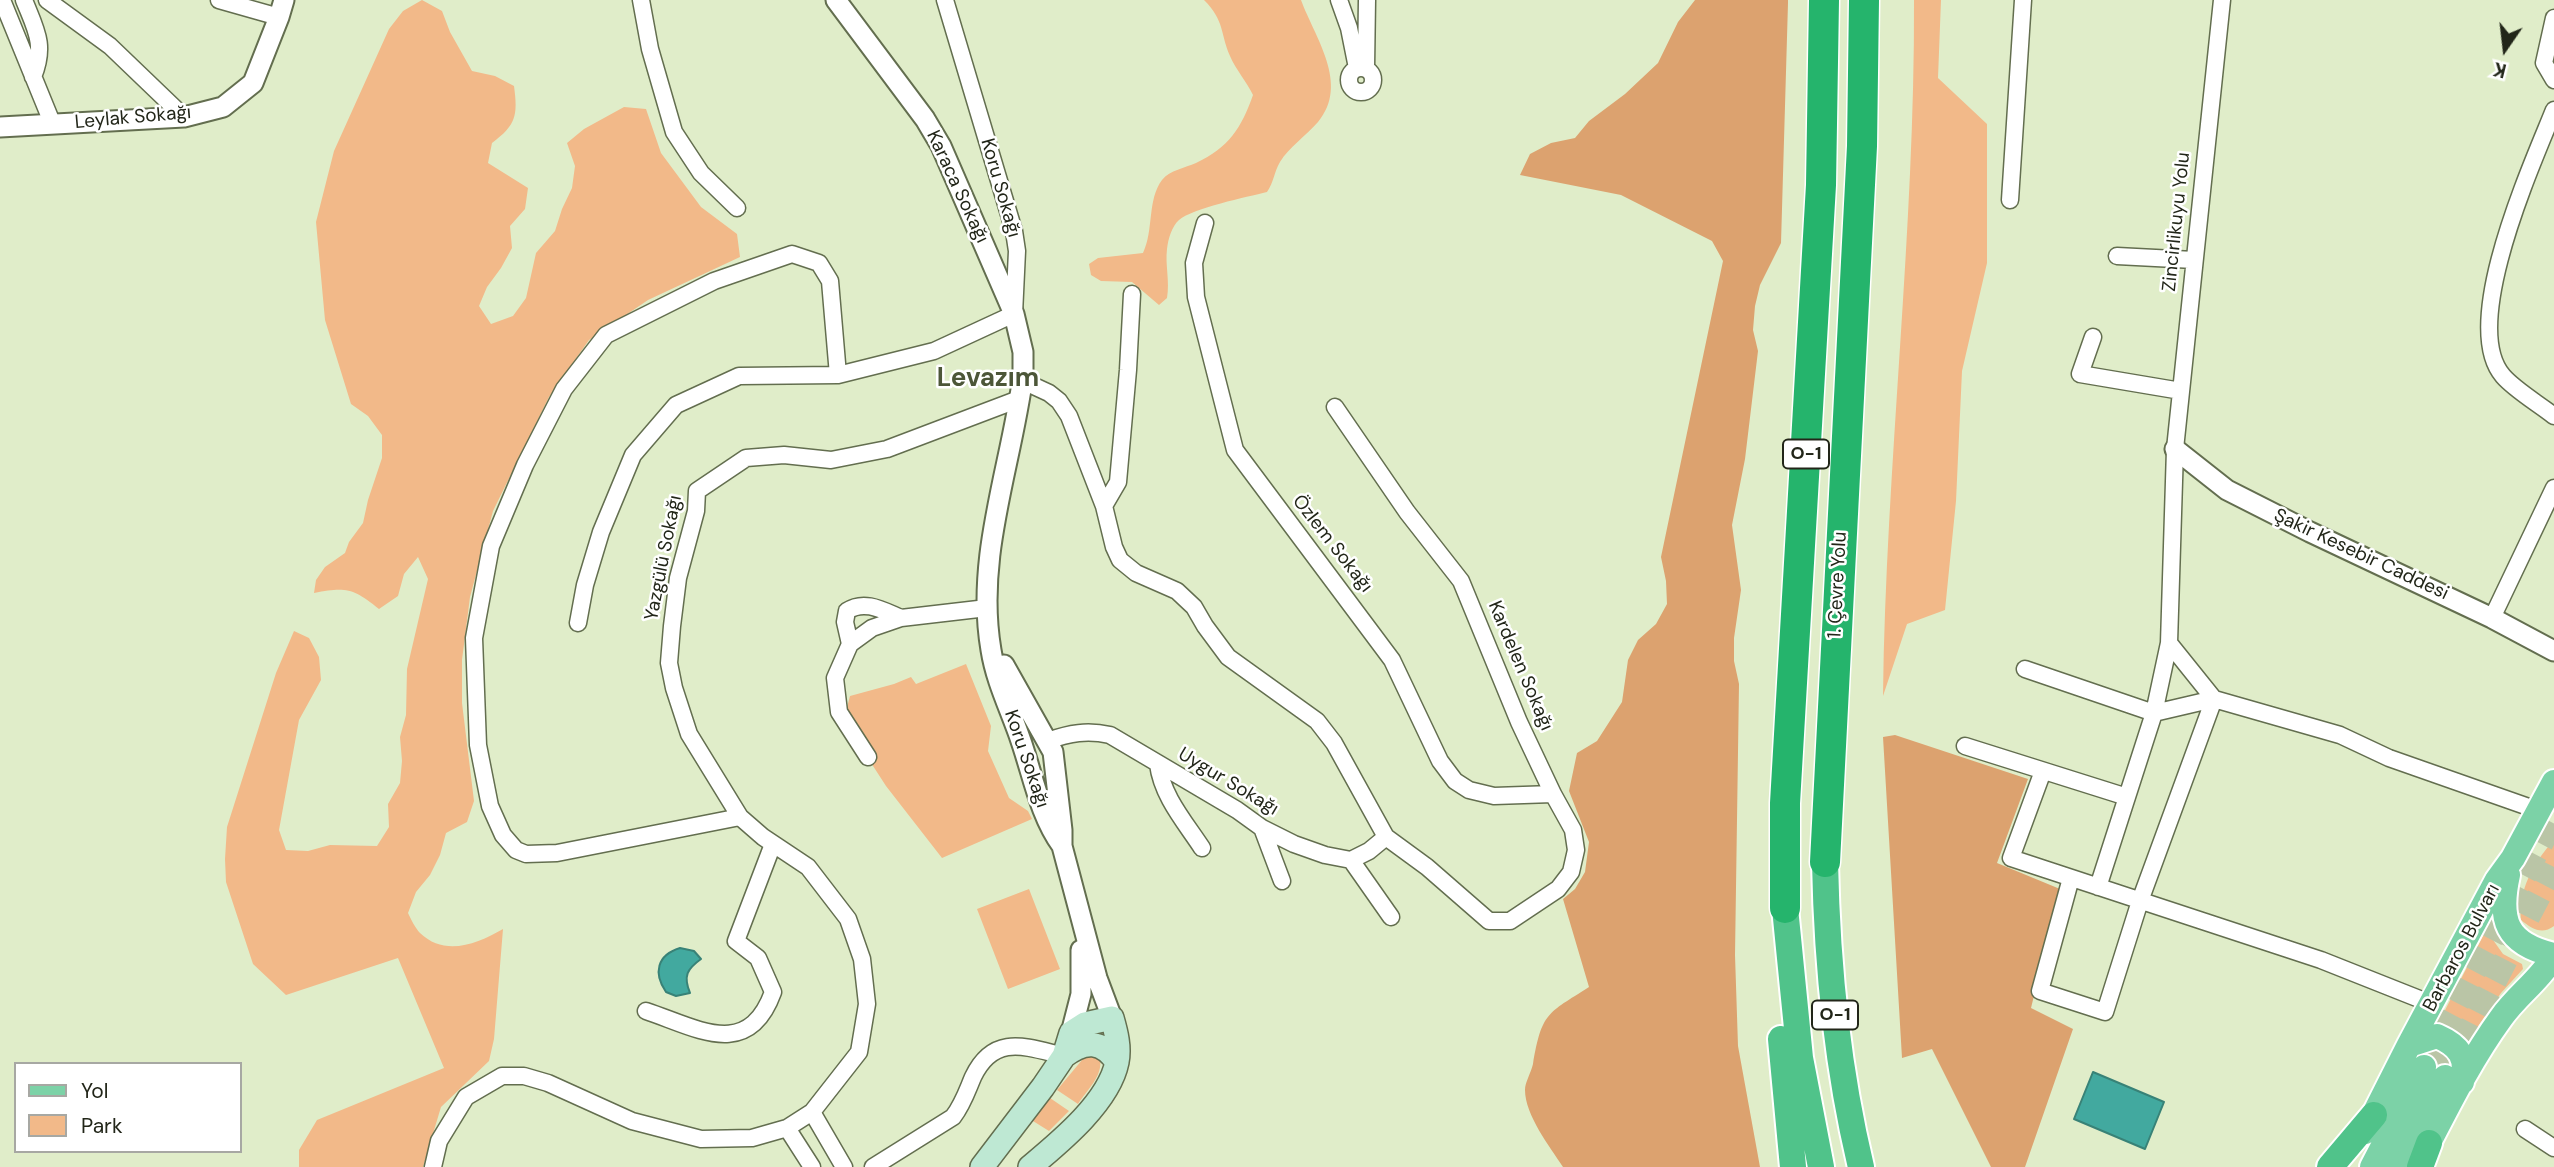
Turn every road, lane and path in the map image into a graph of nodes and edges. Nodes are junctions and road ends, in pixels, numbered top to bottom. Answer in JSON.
{"nodes":[{"id":1,"x":24,"y":0,"type":"edge"},
{"id":2,"x":47,"y":0,"type":"edge"},
{"id":3,"x":219,"y":0,"type":"edge"},
{"id":4,"x":641,"y":0,"type":"edge"},
{"id":5,"x":836,"y":0,"type":"edge"},
{"id":6,"x":945,"y":0,"type":"edge"},
{"id":7,"x":1339,"y":0,"type":"edge"},
{"id":8,"x":1367,"y":0,"type":"edge"},
{"id":9,"x":1824,"y":0,"type":"edge"},
{"id":10,"x":1864,"y":0,"type":"edge"},
{"id":11,"x":2023,"y":0,"type":"edge"},
{"id":12,"x":2222,"y":0,"type":"edge"},
{"id":13,"x":2,"y":5,"type":"edge"},
{"id":14,"x":281,"y":8,"type":"edge"},
{"id":15,"x":2554,"y":18,"type":"edge"},
{"id":16,"x":33,"y":77,"type":"junction"},
{"id":17,"x":2554,"y":80,"type":"edge"},
{"id":18,"x":2554,"y":110,"type":"edge"},
{"id":19,"x":184,"y":117,"type":"junction"},
{"id":20,"x":53,"y":125,"type":"junction"},
{"id":21,"x":0,"y":127,"type":"edge"},
{"id":22,"x":2010,"y":200,"type":"dead end"},
{"id":23,"x":737,"y":208,"type":"dead end"},
{"id":24,"x":1205,"y":223,"type":"dead end"},
{"id":25,"x":2117,"y":256,"type":"dead end"},
{"id":26,"x":2194,"y":260,"type":"junction"},
{"id":27,"x":1132,"y":294,"type":"dead end"},
{"id":28,"x":1014,"y":314,"type":"junction"},
{"id":29,"x":2093,"y":337,"type":"dead end"},
{"id":30,"x":838,"y":375,"type":"junction"},
{"id":31,"x":1021,"y":390,"type":"junction"},
{"id":32,"x":2181,"y":391,"type":"junction"},
{"id":33,"x":1335,"y":407,"type":"dead end"},
{"id":34,"x":2554,"y":416,"type":"edge"},
{"id":35,"x":2175,"y":449,"type":"junction"},
{"id":36,"x":2554,"y":488,"type":"edge"},
{"id":37,"x":1104,"y":506,"type":"junction"},
{"id":38,"x":986,"y":608,"type":"junction"},
{"id":39,"x":901,"y":618,"type":"junction"},
{"id":40,"x":2492,"y":618,"type":"junction"},
{"id":41,"x":578,"y":623,"type":"dead end"},
{"id":42,"x":988,"y":629,"type":"junction"},
{"id":43,"x":2169,"y":643,"type":"junction"},
{"id":44,"x":850,"y":644,"type":"junction"},
{"id":45,"x":2554,"y":651,"type":"edge"},
{"id":46,"x":2025,"y":670,"type":"dead end"},
{"id":47,"x":2214,"y":699,"type":"junction"},
{"id":48,"x":2154,"y":713,"type":"junction"},
{"id":49,"x":1046,"y":739,"type":"junction"},
{"id":50,"x":1022,"y":743,"type":"junction"},
{"id":51,"x":1965,"y":746,"type":"dead end"},
{"id":52,"x":868,"y":757,"type":"dead end"},
{"id":53,"x":1158,"y":764,"type":"junction"},
{"id":54,"x":1055,"y":765,"type":"junction"},
{"id":55,"x":1030,"y":771,"type":"junction"},
{"id":56,"x":2043,"y":771,"type":"junction"},
{"id":57,"x":2554,"y":782,"type":"edge"},
{"id":58,"x":1553,"y":794,"type":"junction"},
{"id":59,"x":2127,"y":797,"type":"junction"},
{"id":60,"x":2547,"y":811,"type":"edge"},
{"id":61,"x":740,"y":817,"type":"junction"},
{"id":62,"x":1262,"y":828,"type":"junction"},
{"id":63,"x":1386,"y":837,"type":"junction"},
{"id":64,"x":773,"y":844,"type":"junction"},
{"id":65,"x":1062,"y":846,"type":"junction"},
{"id":66,"x":1202,"y":848,"type":"dead end"},
{"id":67,"x":2513,"y":858,"type":"junction"},
{"id":68,"x":1351,"y":860,"type":"junction"},
{"id":69,"x":1825,"y":862,"type":"joint"},
{"id":70,"x":2071,"y":878,"type":"junction"},
{"id":71,"x":1282,"y":881,"type":"dead end"},
{"id":72,"x":2098,"y":887,"type":"junction"},
{"id":73,"x":2140,"y":901,"type":"junction"},
{"id":74,"x":1785,"y":908,"type":"junction"},
{"id":75,"x":1391,"y":917,"type":"dead end"},
{"id":76,"x":1081,"y":921,"type":"junction"},
{"id":77,"x":2554,"y":956,"type":"edge"},
{"id":78,"x":2432,"y":1004,"type":"junction"},
{"id":79,"x":646,"y":1011,"type":"dead end"},
{"id":80,"x":1112,"y":1018,"type":"junction"},
{"id":81,"x":1071,"y":1033,"type":"junction"},
{"id":82,"x":2409,"y":1045,"type":"junction"},
{"id":83,"x":1064,"y":1056,"type":"junction"},
{"id":84,"x":1117,"y":1062,"type":"junction"},
{"id":85,"x":2444,"y":1075,"type":"junction"},
{"id":86,"x":812,"y":1112,"type":"junction"},
{"id":87,"x":2374,"y":1115,"type":"junction"},
{"id":88,"x":787,"y":1128,"type":"junction"},
{"id":89,"x":2525,"y":1129,"type":"dead end"},
{"id":90,"x":2554,"y":1148,"type":"edge"},
{"id":91,"x":2422,"y":1159,"type":"edge"},
{"id":92,"x":433,"y":1167,"type":"edge"},
{"id":93,"x":812,"y":1167,"type":"edge"},
{"id":94,"x":844,"y":1167,"type":"edge"},
{"id":95,"x":873,"y":1167,"type":"edge"},
{"id":96,"x":982,"y":1167,"type":"edge"},
{"id":97,"x":1030,"y":1167,"type":"edge"},
{"id":98,"x":1793,"y":1167,"type":"edge"},
{"id":99,"x":1821,"y":1167,"type":"edge"},
{"id":100,"x":1861,"y":1167,"type":"edge"},
{"id":101,"x":2330,"y":1167,"type":"edge"},
{"id":102,"x":2346,"y":1167,"type":"edge"},
{"id":103,"x":2372,"y":1167,"type":"edge"},
{"id":104,"x":2396,"y":1167,"type":"edge"}],
"edges":[{"from":1,"to":16,"type":"street"},
{"from":2,"to":19,"type":"street"},
{"from":3,"to":14,"type":"street"},
{"from":4,"to":23,"type":"street"},
{"from":5,"to":28,"type":"street","name":"Karaca Sokağı"},
{"from":6,"to":28,"type":"street","name":"Koru Sokağı"},
{"from":7,"to":8,"type":"street"},
{"from":9,"to":74,"type":"highway","name":"1. Çevre Yolu","number":"O-1"},
{"from":10,"to":69,"type":"highway","name":"1. Çevre Yolu","number":"O-1"},
{"from":11,"to":22,"type":"street"},
{"from":12,"to":26,"type":"street","name":"Zincirlikuyu Yolu"},
{"from":13,"to":16,"type":"street"},
{"from":14,"to":19,"type":"street","name":"Leylak Sokağı"},
{"from":15,"to":17,"type":"street"},
{"from":16,"to":20,"type":"street"},
{"from":18,"to":34,"type":"street"},
{"from":19,"to":20,"type":"street","name":"Leylak Sokağı"},
{"from":20,"to":21,"type":"street","name":"Leylak Sokağı"},
{"from":24,"to":58,"type":"street","name":"Özlem Sokağı"},
{"from":25,"to":26,"type":"street"},
{"from":26,"to":32,"type":"street","name":"Zincirlikuyu Yolu"},
{"from":27,"to":37,"type":"street"},
{"from":28,"to":30,"type":"street"},
{"from":28,"to":31,"type":"street","name":"Koru Sokağı"},
{"from":29,"to":32,"type":"street"},
{"from":30,"to":41,"type":"street"},
{"from":30,"to":61,"type":"street"},
{"from":31,"to":37,"type":"street"},
{"from":31,"to":38,"type":"street","name":"Koru Sokağı"},
{"from":31,"to":61,"type":"street","name":"Yazgülü Sokağı"},
{"from":32,"to":35,"type":"street","name":"Zincirlikuyu Yolu"},
{"from":33,"to":58,"type":"street","name":"Kardelen Sokağı"},
{"from":35,"to":40,"type":"street","name":"Şakir Kesebir Caddesi"},
{"from":35,"to":43,"type":"street","name":"Zincirlikuyu Yolu"},
{"from":36,"to":40,"type":"street"},
{"from":37,"to":63,"type":"street"},
{"from":38,"to":39,"type":"street"},
{"from":38,"to":42,"type":"street","name":"Koru Sokağı"},
{"from":39,"to":44,"type":"street"},
{"from":39,"to":44,"type":"street"},
{"from":40,"to":45,"type":"street","name":"Şakir Kesebir Caddesi"},
{"from":42,"to":49,"type":"street","name":"Koru Sokağı"},
{"from":42,"to":50,"type":"street","name":"Koru Sokağı"},
{"from":43,"to":47,"type":"street"},
{"from":43,"to":48,"type":"street","name":"Zincirlikuyu Yolu"},
{"from":44,"to":52,"type":"street"},
{"from":46,"to":48,"type":"street"},
{"from":47,"to":48,"type":"street"},
{"from":47,"to":60,"type":"street"},
{"from":47,"to":73,"type":"street"},
{"from":48,"to":59,"type":"street","name":"Zincirlikuyu Yolu"},
{"from":49,"to":50,"type":"street"},
{"from":49,"to":53,"type":"street","name":"Uygur Sokağı"},
{"from":49,"to":54,"type":"street","name":"Koru Sokağı"},
{"from":50,"to":55,"type":"street","name":"Koru Sokağı"},
{"from":51,"to":56,"type":"street"},
{"from":53,"to":62,"type":"street","name":"Uygur Sokağı"},
{"from":53,"to":66,"type":"street"},
{"from":54,"to":55,"type":"street"},
{"from":54,"to":65,"type":"street","name":"Koru Sokağı"},
{"from":55,"to":65,"type":"street","name":"Koru Sokağı"},
{"from":56,"to":59,"type":"street"},
{"from":56,"to":70,"type":"street"},
{"from":57,"to":60,"type":"main road","name":"Barbaros Bulvarı"},
{"from":58,"to":63,"type":"street","name":"Kardelen Sokağı"},
{"from":59,"to":72,"type":"street","name":"Zincirlikuyu Yolu"},
{"from":60,"to":67,"type":"main road","name":"Barbaros Bulvarı"},
{"from":61,"to":64,"type":"street","name":"Yazgülü Sokağı"},
{"from":62,"to":68,"type":"street","name":"Uygur Sokağı"},
{"from":62,"to":71,"type":"street"},
{"from":63,"to":68,"type":"street"},
{"from":64,"to":79,"type":"street"},
{"from":64,"to":86,"type":"street","name":"Yazgülü Sokağı"},
{"from":65,"to":76,"type":"street","name":"Koru Sokağı"},
{"from":67,"to":77,"type":"main road"},
{"from":67,"to":78,"type":"main road","name":"Barbaros Bulvarı"},
{"from":68,"to":75,"type":"street"},
{"from":69,"to":100,"type":"highway","name":"1. Çevre Yolu","number":"O-1"},
{"from":70,"to":72,"type":"street"},
{"from":70,"to":73,"type":"street"},
{"from":72,"to":73,"type":"street"},
{"from":73,"to":78,"type":"street"},
{"from":74,"to":98,"type":"highway"},
{"from":74,"to":99,"type":"highway","name":"1. Çevre Yolu","number":"O-1"},
{"from":76,"to":80,"type":"street","name":"Koru Sokağı"},
{"from":76,"to":81,"type":"street","name":"Koru Sokağı"},
{"from":77,"to":85,"type":"main road"},
{"from":78,"to":82,"type":"main road","name":"Barbaros Bulvarı"},
{"from":80,"to":81,"type":"main road"},
{"from":80,"to":84,"type":"main road"},
{"from":81,"to":83,"type":"main road"},
{"from":82,"to":85,"type":"main road"},
{"from":82,"to":87,"type":"main road","name":"Barbaros Bulvarı"},
{"from":83,"to":84,"type":"main road"},
{"from":83,"to":95,"type":"street"},
{"from":83,"to":96,"type":"main road"},
{"from":84,"to":97,"type":"main road"},
{"from":85,"to":91,"type":"main road"},
{"from":85,"to":103,"type":"main road"},
{"from":85,"to":104,"type":"main road"},
{"from":86,"to":88,"type":"street","name":"Yazgülü Sokağı"},
{"from":86,"to":94,"type":"street"},
{"from":87,"to":101,"type":"highway"},
{"from":87,"to":102,"type":"main road","name":"Barbaros Bulvarı"},
{"from":88,"to":92,"type":"street","name":"Yazgülü Sokağı"},
{"from":88,"to":93,"type":"street"},
{"from":89,"to":90,"type":"street"}]}
